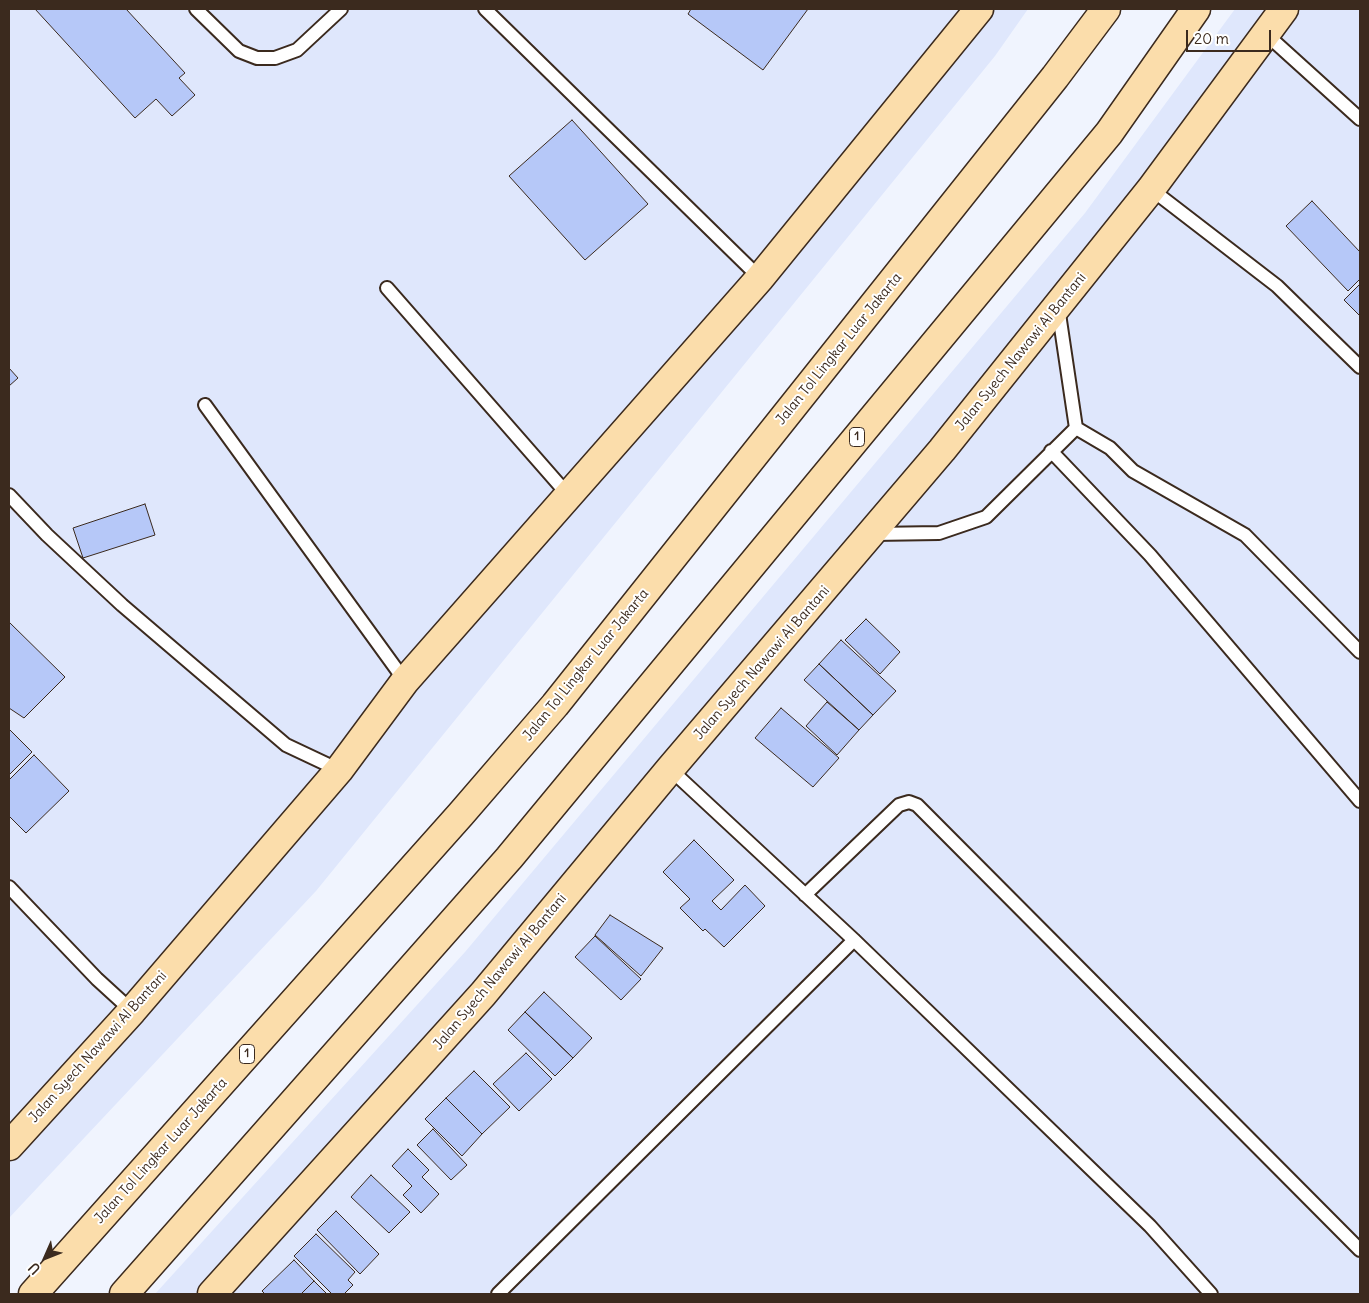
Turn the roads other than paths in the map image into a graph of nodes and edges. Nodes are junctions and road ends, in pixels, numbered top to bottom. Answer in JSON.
{"nodes":[{"id":1,"x":196,"y":9,"type":"edge"},
{"id":2,"x":341,"y":9,"type":"edge"},
{"id":3,"x":485,"y":9,"type":"edge"},
{"id":4,"x":979,"y":9,"type":"edge"},
{"id":5,"x":1106,"y":9,"type":"edge"},
{"id":6,"x":1196,"y":9,"type":"edge"},
{"id":7,"x":1284,"y":9,"type":"edge"},
{"id":8,"x":1266,"y":34,"type":"junction"},
{"id":9,"x":1360,"y":119,"type":"edge"},
{"id":10,"x":1151,"y":189,"type":"junction"},
{"id":11,"x":760,"y":278,"type":"junction"},
{"id":12,"x":387,"y":288,"type":"dead end"},
{"id":13,"x":1058,"y":307,"type":"junction"},
{"id":14,"x":1360,"y":367,"type":"edge"},
{"id":15,"x":205,"y":405,"type":"dead end"},
{"id":16,"x":1076,"y":428,"type":"junction"},
{"id":17,"x":1051,"y":451,"type":"junction"},
{"id":18,"x":9,"y":496,"type":"edge"},
{"id":19,"x":569,"y":496,"type":"junction"},
{"id":20,"x":871,"y":534,"type":"junction"},
{"id":21,"x":1360,"y":652,"type":"edge"},
{"id":22,"x":405,"y":681,"type":"junction"},
{"id":23,"x":670,"y":769,"type":"junction"},
{"id":24,"x":339,"y":770,"type":"junction"},
{"id":25,"x":1360,"y":801,"type":"edge"},
{"id":26,"x":9,"y":887,"type":"edge"},
{"id":27,"x":805,"y":895,"type":"junction"},
{"id":28,"x":854,"y":940,"type":"junction"},
{"id":29,"x":132,"y":1012,"type":"junction"},
{"id":30,"x":9,"y":1146,"type":"edge"},
{"id":31,"x":1360,"y":1250,"type":"edge"},
{"id":32,"x":33,"y":1294,"type":"edge"},
{"id":33,"x":124,"y":1294,"type":"edge"},
{"id":34,"x":212,"y":1294,"type":"edge"},
{"id":35,"x":498,"y":1294,"type":"edge"},
{"id":36,"x":1211,"y":1294,"type":"edge"}],
"edges":[{"from":1,"to":2,"type":"lane"},
{"from":3,"to":11,"type":"lane"},
{"from":4,"to":11,"type":"highway","name":"Jalan Syech Nawawi Al Bantani"},
{"from":5,"to":32,"type":"highway","name":"Jalan Tol Lingkar Luar Jakarta","number":"1"},
{"from":6,"to":33,"type":"highway","number":"1"},
{"from":7,"to":8,"type":"highway","name":"Jalan Syech Nawawi Al Bantani"},
{"from":8,"to":9,"type":"lane"},
{"from":8,"to":10,"type":"highway","name":"Jalan Syech Nawawi Al Bantani"},
{"from":10,"to":13,"type":"highway","name":"Jalan Syech Nawawi Al Bantani"},
{"from":10,"to":14,"type":"lane"},
{"from":11,"to":19,"type":"highway","name":"Jalan Syech Nawawi Al Bantani"},
{"from":12,"to":19,"type":"lane"},
{"from":13,"to":16,"type":"lane"},
{"from":13,"to":20,"type":"highway","name":"Jalan Syech Nawawi Al Bantani"},
{"from":15,"to":22,"type":"lane"},
{"from":16,"to":17,"type":"lane"},
{"from":16,"to":21,"type":"lane"},
{"from":17,"to":20,"type":"lane"},
{"from":17,"to":25,"type":"lane"},
{"from":18,"to":24,"type":"lane"},
{"from":19,"to":22,"type":"highway","name":"Jalan Syech Nawawi Al Bantani"},
{"from":20,"to":23,"type":"highway","name":"Jalan Syech Nawawi Al Bantani"},
{"from":22,"to":24,"type":"highway","name":"Jalan Syech Nawawi Al Bantani"},
{"from":23,"to":27,"type":"lane"},
{"from":23,"to":34,"type":"highway","name":"Jalan Syech Nawawi Al Bantani"},
{"from":24,"to":29,"type":"highway","name":"Jalan Syech Nawawi Al Bantani"},
{"from":26,"to":29,"type":"lane"},
{"from":27,"to":28,"type":"lane"},
{"from":27,"to":31,"type":"lane"},
{"from":28,"to":35,"type":"lane"},
{"from":28,"to":36,"type":"lane"},
{"from":29,"to":30,"type":"highway","name":"Jalan Syech Nawawi Al Bantani"}]}
